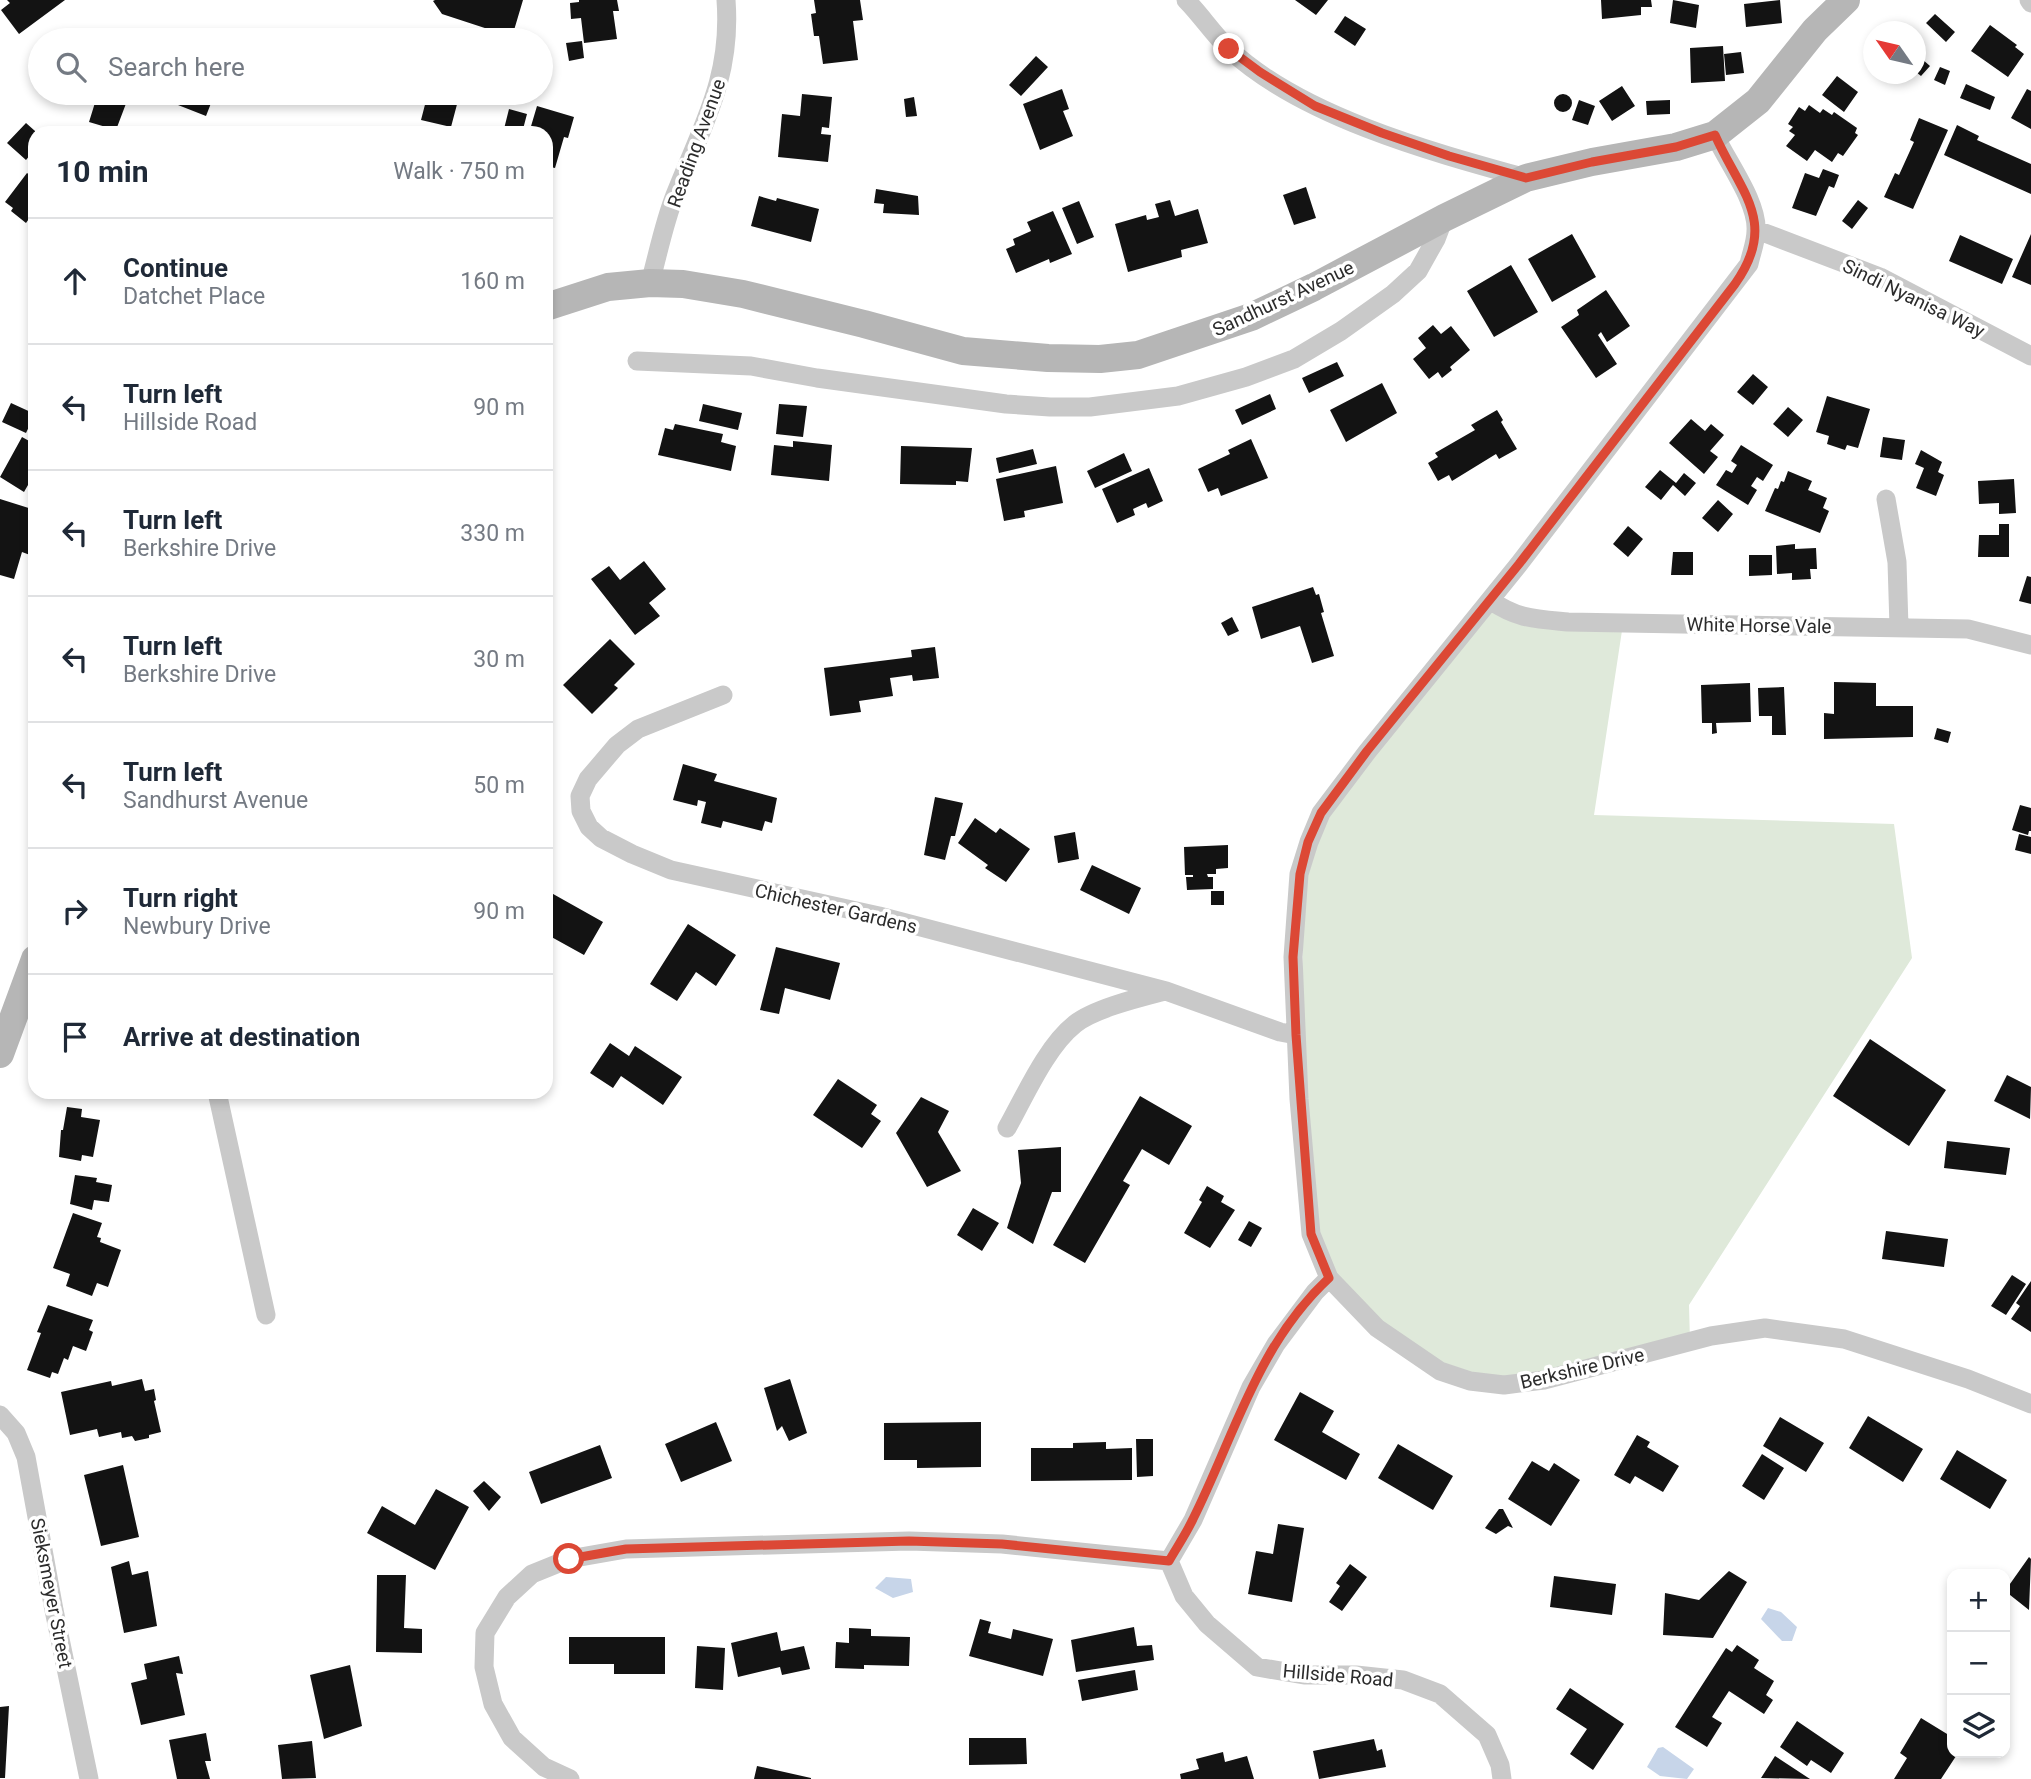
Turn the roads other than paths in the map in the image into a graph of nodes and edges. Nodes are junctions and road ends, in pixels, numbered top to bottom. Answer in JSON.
{"nodes":[{"id":1,"x":726,"y":0,"type":"edge"},
{"id":2,"x":1186,"y":0,"type":"edge"},
{"id":3,"x":1846,"y":0,"type":"edge"},
{"id":4,"x":1715,"y":135,"type":"junction"},
{"id":5,"x":1526,"y":178,"type":"junction"},
{"id":6,"x":1444,"y":218,"type":"junction"},
{"id":7,"x":1756,"y":230,"type":"junction"},
{"id":8,"x":650,"y":283,"type":"junction"},
{"id":9,"x":553,"y":305,"type":"edge"},
{"id":10,"x":2031,"y":356,"type":"edge"},
{"id":11,"x":637,"y":361,"type":"dead end"},
{"id":12,"x":1886,"y":499,"type":"dead end"},
{"id":13,"x":1490,"y":600,"type":"junction"},
{"id":14,"x":1899,"y":626,"type":"junction"},
{"id":15,"x":2031,"y":645,"type":"edge"},
{"id":16,"x":723,"y":695,"type":"dead end"},
{"id":17,"x":28,"y":977,"type":"edge"},
{"id":18,"x":1166,"y":991,"type":"junction"},
{"id":19,"x":1296,"y":1035,"type":"junction"},
{"id":20,"x":2,"y":1042,"type":"edge"},
{"id":21,"x":219,"y":1099,"type":"edge"},
{"id":22,"x":1007,"y":1128,"type":"dead end"},
{"id":23,"x":1329,"y":1278,"type":"junction"},
{"id":24,"x":266,"y":1315,"type":"dead end"},
{"id":25,"x":2031,"y":1404,"type":"edge"},
{"id":26,"x":0,"y":1415,"type":"edge"},
{"id":27,"x":1169,"y":1561,"type":"junction"},
{"id":28,"x":89,"y":1779,"type":"edge"},
{"id":29,"x":569,"y":1779,"type":"edge"},
{"id":30,"x":1502,"y":1779,"type":"edge"}],
"edges":[{"from":1,"to":8,"type":"street","name":"Reading Avenue"},
{"from":2,"to":5,"type":"street"},
{"from":3,"to":4,"type":"street"},
{"from":4,"to":5,"type":"street","name":"Sandhurst Avenue"},
{"from":4,"to":7,"type":"street","name":"Berkshire Drive"},
{"from":5,"to":6,"type":"street","name":"Sandhurst Avenue"},
{"from":6,"to":8,"type":"street","name":"Sandhurst Avenue"},
{"from":6,"to":11,"type":"street"},
{"from":7,"to":10,"type":"street","name":"Sindi Nyanisa Way"},
{"from":7,"to":13,"type":"street","name":"Berkshire Drive"},
{"from":8,"to":9,"type":"street","name":"Sandhurst Avenue"},
{"from":12,"to":14,"type":"street"},
{"from":13,"to":14,"type":"street","name":"White Horse Vale"},
{"from":13,"to":19,"type":"street","name":"Berkshire Drive"},
{"from":14,"to":15,"type":"street","name":"White Horse Vale"},
{"from":16,"to":18,"type":"street","name":"Chichester Gardens"},
{"from":17,"to":20,"type":"street"},
{"from":18,"to":19,"type":"street","name":"Chichester Gardens"},
{"from":18,"to":22,"type":"street"},
{"from":19,"to":23,"type":"street","name":"Berkshire Drive"},
{"from":21,"to":24,"type":"street"},
{"from":23,"to":25,"type":"street","name":"Berkshire Drive"},
{"from":23,"to":27,"type":"street"},
{"from":26,"to":28,"type":"street","name":"Sieksmeyer Street"},
{"from":27,"to":29,"type":"street"},
{"from":27,"to":30,"type":"street","name":"Hillside Road"}]}
